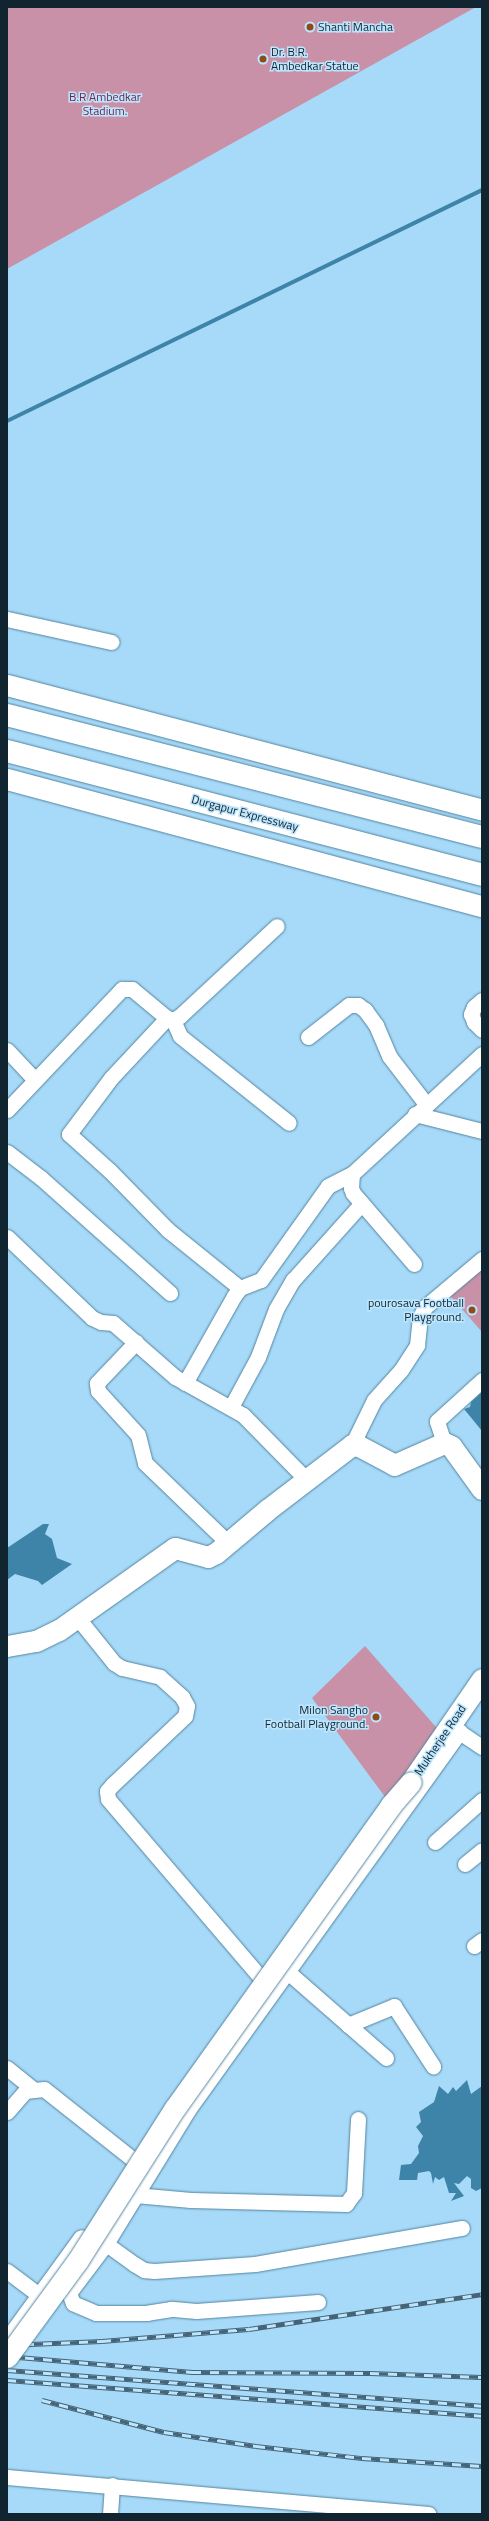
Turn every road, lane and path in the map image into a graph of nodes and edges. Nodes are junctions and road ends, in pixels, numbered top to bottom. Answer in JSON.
{"nodes":[{"id":1,"x":7,"y":619,"type":"edge"},
{"id":2,"x":112,"y":642,"type":"dead end"},
{"id":3,"x":7,"y":685,"type":"edge"},
{"id":4,"x":7,"y":715,"type":"edge"},
{"id":5,"x":7,"y":751,"type":"edge"},
{"id":6,"x":7,"y":779,"type":"edge"},
{"id":7,"x":482,"y":810,"type":"edge"},
{"id":8,"x":482,"y":837,"type":"edge"},
{"id":9,"x":482,"y":875,"type":"edge"},
{"id":10,"x":482,"y":906,"type":"edge"},
{"id":11,"x":277,"y":926,"type":"dead end"},
{"id":12,"x":482,"y":1000,"type":"edge"},
{"id":13,"x":170,"y":1019,"type":"junction"},
{"id":14,"x":482,"y":1030,"type":"edge"},
{"id":15,"x":308,"y":1036,"type":"dead end"},
{"id":16,"x":7,"y":1050,"type":"edge"},
{"id":17,"x":482,"y":1054,"type":"edge"},
{"id":18,"x":35,"y":1080,"type":"junction"},
{"id":19,"x":420,"y":1109,"type":"junction"},
{"id":20,"x":7,"y":1110,"type":"edge"},
{"id":21,"x":288,"y":1123,"type":"dead end"},
{"id":22,"x":482,"y":1131,"type":"edge"},
{"id":23,"x":7,"y":1152,"type":"edge"},
{"id":24,"x":352,"y":1174,"type":"junction"},
{"id":25,"x":362,"y":1203,"type":"junction"},
{"id":26,"x":7,"y":1237,"type":"edge"},
{"id":27,"x":482,"y":1259,"type":"edge"},
{"id":28,"x":414,"y":1264,"type":"dead end"},
{"id":29,"x":240,"y":1288,"type":"junction"},
{"id":30,"x":170,"y":1293,"type":"dead end"},
{"id":31,"x":136,"y":1342,"type":"junction"},
{"id":32,"x":482,"y":1380,"type":"edge"},
{"id":33,"x":185,"y":1383,"type":"junction"},
{"id":34,"x":231,"y":1407,"type":"junction"},
{"id":35,"x":444,"y":1443,"type":"junction"},
{"id":36,"x":352,"y":1445,"type":"junction"},
{"id":37,"x":306,"y":1479,"type":"junction"},
{"id":38,"x":482,"y":1489,"type":"edge"},
{"id":39,"x":228,"y":1543,"type":"junction"},
{"id":40,"x":77,"y":1617,"type":"junction"},
{"id":41,"x":7,"y":1646,"type":"edge"},
{"id":42,"x":482,"y":1679,"type":"edge"},
{"id":43,"x":455,"y":1729,"type":"junction"},
{"id":44,"x":482,"y":1747,"type":"edge"},
{"id":45,"x":482,"y":1800,"type":"edge"},
{"id":46,"x":435,"y":1842,"type":"dead end"},
{"id":47,"x":482,"y":1850,"type":"edge"},
{"id":48,"x":465,"y":1864,"type":"dead end"},
{"id":49,"x":289,"y":1973,"type":"junction"},
{"id":50,"x":260,"y":1978,"type":"junction"},
{"id":51,"x":348,"y":2025,"type":"junction"},
{"id":52,"x":386,"y":2058,"type":"dead end"},
{"id":53,"x":433,"y":2066,"type":"dead end"},
{"id":54,"x":7,"y":2068,"type":"edge"},
{"id":55,"x":33,"y":2089,"type":"junction"},
{"id":56,"x":7,"y":2112,"type":"edge"},
{"id":57,"x":358,"y":2119,"type":"dead end"},
{"id":58,"x":131,"y":2158,"type":"junction"},
{"id":59,"x":135,"y":2195,"type":"junction"},
{"id":60,"x":462,"y":2228,"type":"dead end"},
{"id":61,"x":86,"y":2229,"type":"junction"},
{"id":62,"x":106,"y":2244,"type":"junction"},
{"id":63,"x":7,"y":2271,"type":"edge"},
{"id":64,"x":39,"y":2295,"type":"junction"},
{"id":65,"x":318,"y":2302,"type":"dead end"},
{"id":66,"x":9,"y":2336,"type":"dead end"},
{"id":67,"x":7,"y":2357,"type":"edge"},
{"id":68,"x":7,"y":2478,"type":"edge"},
{"id":69,"x":112,"y":2485,"type":"junction"},
{"id":70,"x":110,"y":2514,"type":"edge"},
{"id":71,"x":428,"y":2514,"type":"edge"}],
"edges":[{"from":1,"to":2,"type":"street"},
{"from":3,"to":7,"type":"street"},
{"from":4,"to":8,"type":"highway"},
{"from":5,"to":9,"type":"highway","name":"Durgapur Expressway"},
{"from":6,"to":10,"type":"street"},
{"from":11,"to":13,"type":"street"},
{"from":12,"to":14,"type":"street"},
{"from":13,"to":18,"type":"street"},
{"from":13,"to":21,"type":"street"},
{"from":13,"to":29,"type":"street"},
{"from":15,"to":19,"type":"street"},
{"from":16,"to":18,"type":"street"},
{"from":17,"to":19,"type":"street"},
{"from":18,"to":20,"type":"street"},
{"from":19,"to":22,"type":"street"},
{"from":19,"to":24,"type":"street"},
{"from":23,"to":30,"type":"street"},
{"from":24,"to":25,"type":"street"},
{"from":24,"to":29,"type":"street"},
{"from":25,"to":28,"type":"street"},
{"from":25,"to":34,"type":"street"},
{"from":26,"to":31,"type":"street"},
{"from":27,"to":36,"type":"street"},
{"from":29,"to":33,"type":"street"},
{"from":31,"to":33,"type":"street"},
{"from":31,"to":39,"type":"street"},
{"from":32,"to":35,"type":"street"},
{"from":33,"to":34,"type":"street"},
{"from":34,"to":37,"type":"street"},
{"from":35,"to":36,"type":"street"},
{"from":35,"to":38,"type":"street"},
{"from":36,"to":37,"type":"street"},
{"from":37,"to":39,"type":"street"},
{"from":39,"to":40,"type":"street"},
{"from":40,"to":41,"type":"street"},
{"from":40,"to":50,"type":"street"},
{"from":42,"to":43,"type":"street","name":"Mukherjee Road"},
{"from":43,"to":44,"type":"street"},
{"from":43,"to":49,"type":"street"},
{"from":43,"to":50,"type":"street"},
{"from":43,"to":67,"type":"street","name":"Mukherjee Road","bridge":true},
{"from":45,"to":46,"type":"street"},
{"from":47,"to":48,"type":"street"},
{"from":49,"to":51,"type":"street"},
{"from":49,"to":59,"type":"street"},
{"from":50,"to":58,"type":"street"},
{"from":51,"to":52,"type":"street"},
{"from":51,"to":53,"type":"street"},
{"from":54,"to":55,"type":"street"},
{"from":55,"to":56,"type":"street"},
{"from":55,"to":58,"type":"street"},
{"from":57,"to":59,"type":"street"},
{"from":58,"to":61,"type":"street"},
{"from":59,"to":62,"type":"street"},
{"from":60,"to":62,"type":"street"},
{"from":61,"to":62,"type":"street"},
{"from":61,"to":64,"type":"street"},
{"from":62,"to":65,"type":"street"},
{"from":63,"to":64,"type":"street"},
{"from":64,"to":66,"type":"street"},
{"from":68,"to":69,"type":"street"},
{"from":69,"to":70,"type":"street"},
{"from":69,"to":71,"type":"street"}]}
